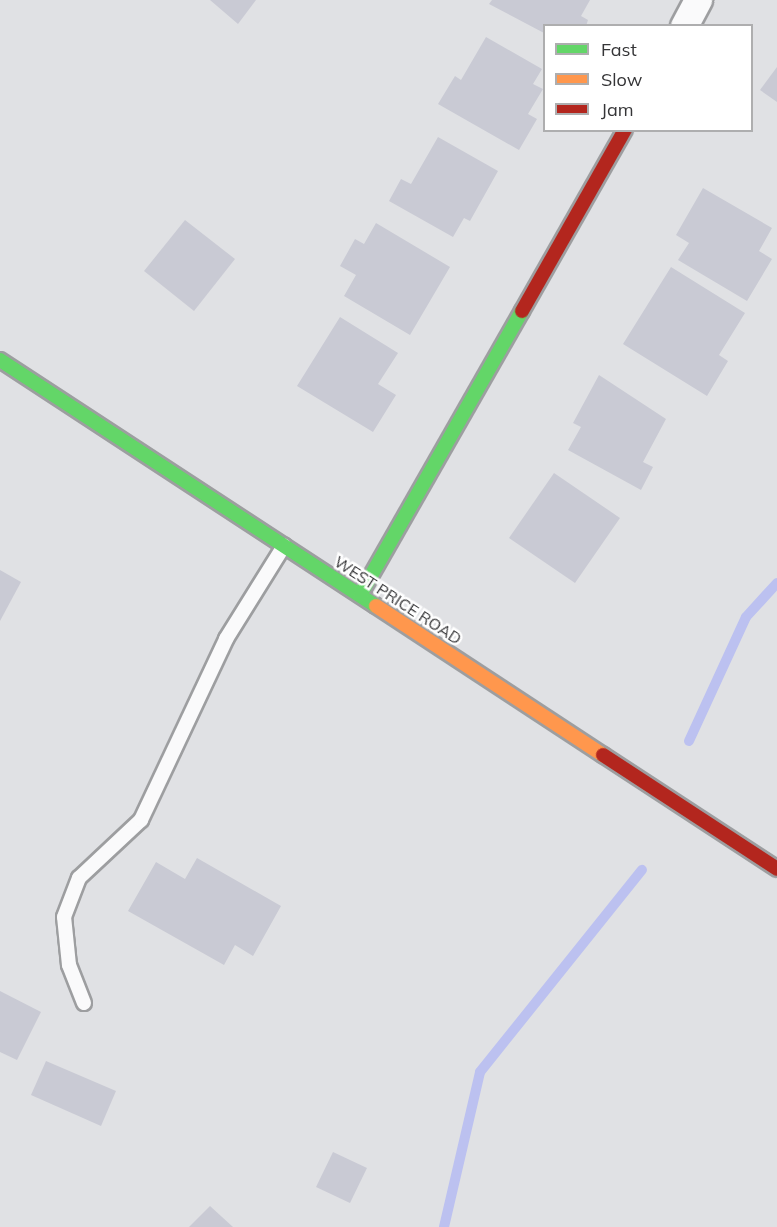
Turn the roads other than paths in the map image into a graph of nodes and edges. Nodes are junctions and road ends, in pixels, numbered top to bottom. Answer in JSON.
{"nodes":[{"id":1,"x":698,"y":0,"type":"edge"},
{"id":2,"x":685,"y":24,"type":"edge"},
{"id":3,"x":624,"y":132,"type":"edge"},
{"id":4,"x":0,"y":360,"type":"edge"},
{"id":5,"x":284,"y":546,"type":"junction"},
{"id":6,"x":360,"y":595,"type":"junction"},
{"id":7,"x":777,"y":869,"type":"edge"},
{"id":8,"x":84,"y":1004,"type":"dead end"}],
"edges":[{"from":1,"to":2,"type":"street"},
{"from":3,"to":6,"type":"street"},
{"from":4,"to":5,"type":"street","name":"WEST PRICE ROAD"},
{"from":5,"to":6,"type":"street","name":"WEST PRICE ROAD"},
{"from":5,"to":8,"type":"lane"},
{"from":6,"to":7,"type":"street","name":"WEST PRICE ROAD"}]}
